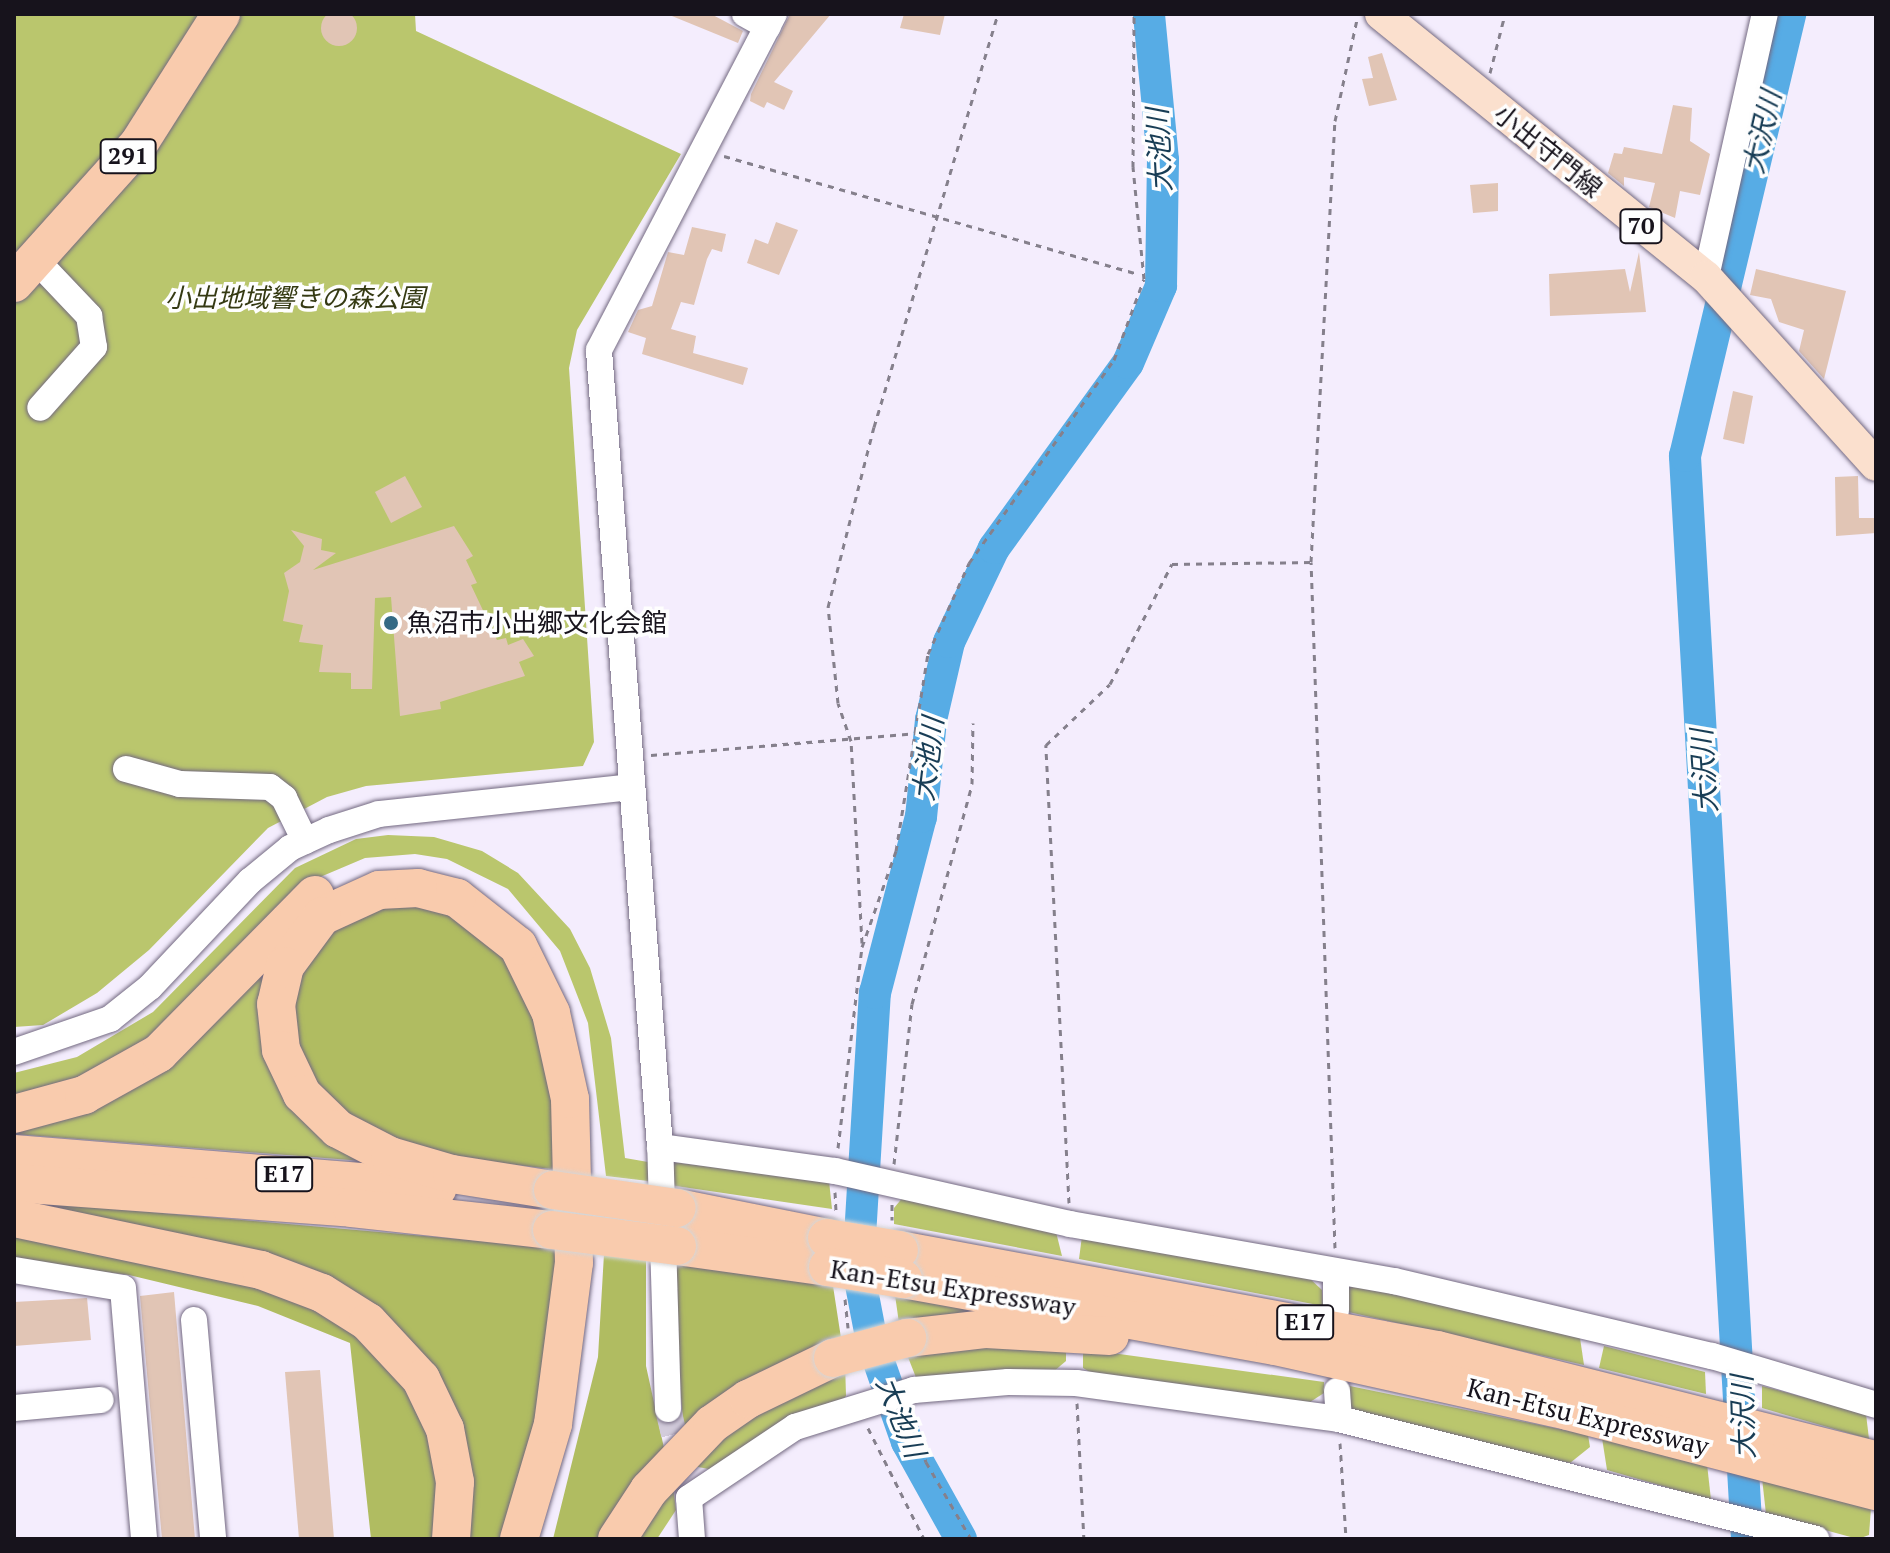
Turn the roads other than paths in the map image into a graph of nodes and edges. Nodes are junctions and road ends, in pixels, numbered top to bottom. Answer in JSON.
{"nodes":[{"id":1,"x":221,"y":14,"type":"edge"},
{"id":2,"x":1381,"y":14,"type":"edge"},
{"id":3,"x":1765,"y":14,"type":"edge"},
{"id":4,"x":762,"y":18,"type":"edge"},
{"id":5,"x":24,"y":271,"type":"edge"},
{"id":6,"x":1706,"y":277,"type":"junction"},
{"id":7,"x":40,"y":408,"type":"dead end"},
{"id":8,"x":1876,"y":465,"type":"edge"},
{"id":9,"x":126,"y":769,"type":"dead end"},
{"id":10,"x":630,"y":787,"type":"junction"},
{"id":11,"x":305,"y":841,"type":"junction"},
{"id":12,"x":14,"y":1052,"type":"edge"},
{"id":13,"x":14,"y":1114,"type":"edge"},
{"id":14,"x":660,"y":1147,"type":"junction"},
{"id":15,"x":14,"y":1154,"type":"edge"},
{"id":16,"x":14,"y":1183,"type":"edge"},
{"id":17,"x":552,"y":1207,"type":"junction"},
{"id":18,"x":14,"y":1218,"type":"edge"},
{"id":19,"x":898,"y":1253,"type":"junction"},
{"id":20,"x":14,"y":1270,"type":"edge"},
{"id":21,"x":1336,"y":1272,"type":"junction"},
{"id":22,"x":1336,"y":1310,"type":"dead end"},
{"id":23,"x":194,"y":1320,"type":"dead end"},
{"id":24,"x":1434,"y":1380,"type":"junction"},
{"id":25,"x":1337,"y":1391,"type":"dead end"},
{"id":26,"x":101,"y":1400,"type":"dead end"},
{"id":27,"x":1876,"y":1405,"type":"edge"},
{"id":28,"x":14,"y":1408,"type":"edge"},
{"id":29,"x":668,"y":1409,"type":"tunnel mouth"},
{"id":30,"x":1339,"y":1419,"type":"junction"},
{"id":31,"x":1707,"y":1431,"type":"junction"},
{"id":32,"x":1764,"y":1445,"type":"junction"},
{"id":33,"x":1876,"y":1460,"type":"edge"},
{"id":34,"x":1876,"y":1491,"type":"edge"},
{"id":35,"x":144,"y":1539,"type":"edge"},
{"id":36,"x":213,"y":1539,"type":"edge"},
{"id":37,"x":451,"y":1539,"type":"edge"},
{"id":38,"x":519,"y":1539,"type":"edge"},
{"id":39,"x":543,"y":1539,"type":"edge"},
{"id":40,"x":617,"y":1539,"type":"edge"},
{"id":41,"x":692,"y":1539,"type":"edge"},
{"id":42,"x":1816,"y":1539,"type":"edge"}],
"edges":[{"from":1,"to":5,"type":"highway","number":"291"},
{"from":2,"to":6,"type":"main road","name":"小出守門線","number":"70"},
{"from":3,"to":6,"type":"street"},
{"from":4,"to":10,"type":"street"},
{"from":5,"to":7,"type":"street"},
{"from":6,"to":8,"type":"main road","name":"小出守門線","number":"70"},
{"from":9,"to":11,"type":"street"},
{"from":10,"to":11,"type":"street"},
{"from":10,"to":14,"type":"street"},
{"from":11,"to":12,"type":"street"},
{"from":13,"to":39,"type":"highway"},
{"from":14,"to":21,"type":"street"},
{"from":14,"to":29,"type":"street"},
{"from":15,"to":17,"type":"highway","name":"Kan-Etsu Expressway","number":"E17"},
{"from":16,"to":17,"type":"highway","name":"Kan-Etsu Expressway","number":"E17"},
{"from":17,"to":19,"type":"highway","name":"Kan-Etsu Expressway","number":"E17","bridge":true},
{"from":17,"to":38,"type":"highway"},
{"from":18,"to":37,"type":"highway"},
{"from":19,"to":24,"type":"highway","name":"Kan-Etsu Expressway","number":"E17"},
{"from":19,"to":31,"type":"highway","name":"Kan-Etsu Expressway","number":"E17"},
{"from":20,"to":35,"type":"street"},
{"from":21,"to":22,"type":"street"},
{"from":21,"to":27,"type":"street"},
{"from":23,"to":36,"type":"street"},
{"from":24,"to":31,"type":"highway","name":"Kan-Etsu Expressway","number":"E17"},
{"from":24,"to":40,"type":"highway","bridge":true},
{"from":25,"to":30,"type":"street"},
{"from":26,"to":28,"type":"street"},
{"from":30,"to":41,"type":"street"},
{"from":30,"to":42,"type":"street"},
{"from":31,"to":32,"type":"highway","name":"Kan-Etsu Expressway","number":"E17"},
{"from":32,"to":33,"type":"highway","name":"Kan-Etsu Expressway","number":"E17"},
{"from":32,"to":34,"type":"highway","name":"Kan-Etsu Expressway","number":"E17"}]}
